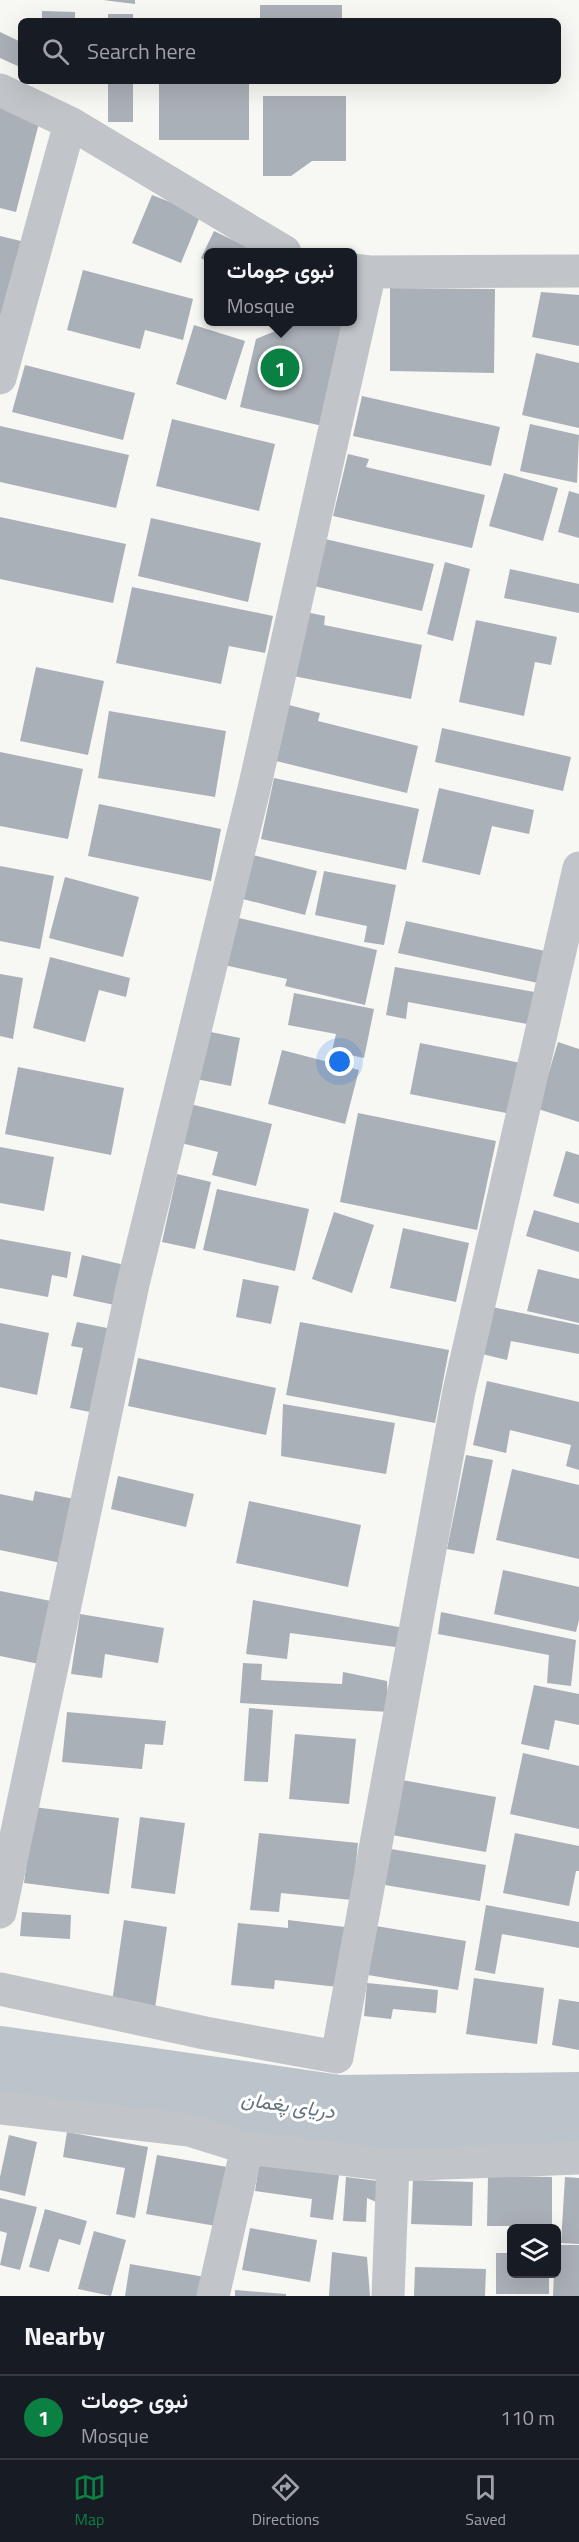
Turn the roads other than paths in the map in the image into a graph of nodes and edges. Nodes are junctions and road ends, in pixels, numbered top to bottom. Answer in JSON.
{"nodes":[{"id":1,"x":0,"y":90,"type":"edge"},
{"id":2,"x":70,"y":123,"type":"junction"},
{"id":3,"x":278,"y":248,"type":"edge"},
{"id":4,"x":361,"y":271,"type":"edge"},
{"id":5,"x":579,"y":271,"type":"edge"},
{"id":6,"x":357,"y":290,"type":"edge"},
{"id":7,"x":350,"y":326,"type":"edge"},
{"id":8,"x":0,"y":378,"type":"edge"},
{"id":9,"x":579,"y":868,"type":"edge"},
{"id":10,"x":0,"y":1912,"type":"edge"},
{"id":11,"x":0,"y":1989,"type":"edge"},
{"id":12,"x":0,"y":2108,"type":"edge"},
{"id":13,"x":247,"y":2148,"type":"junction"},
{"id":14,"x":579,"y":2158,"type":"edge"},
{"id":15,"x":393,"y":2165,"type":"junction"},
{"id":16,"x":213,"y":2296,"type":"edge"},
{"id":17,"x":388,"y":2296,"type":"edge"}],
"edges":[{"from":1,"to":2,"type":"street"},
{"from":2,"to":3,"type":"street"},
{"from":2,"to":8,"type":"street"},
{"from":4,"to":5,"type":"street"},
{"from":4,"to":6,"type":"street"},
{"from":7,"to":10,"type":"street"},
{"from":9,"to":11,"type":"street"},
{"from":12,"to":13,"type":"street"},
{"from":13,"to":15,"type":"street"},
{"from":13,"to":16,"type":"street"},
{"from":14,"to":15,"type":"street"},
{"from":15,"to":17,"type":"street"}]}
